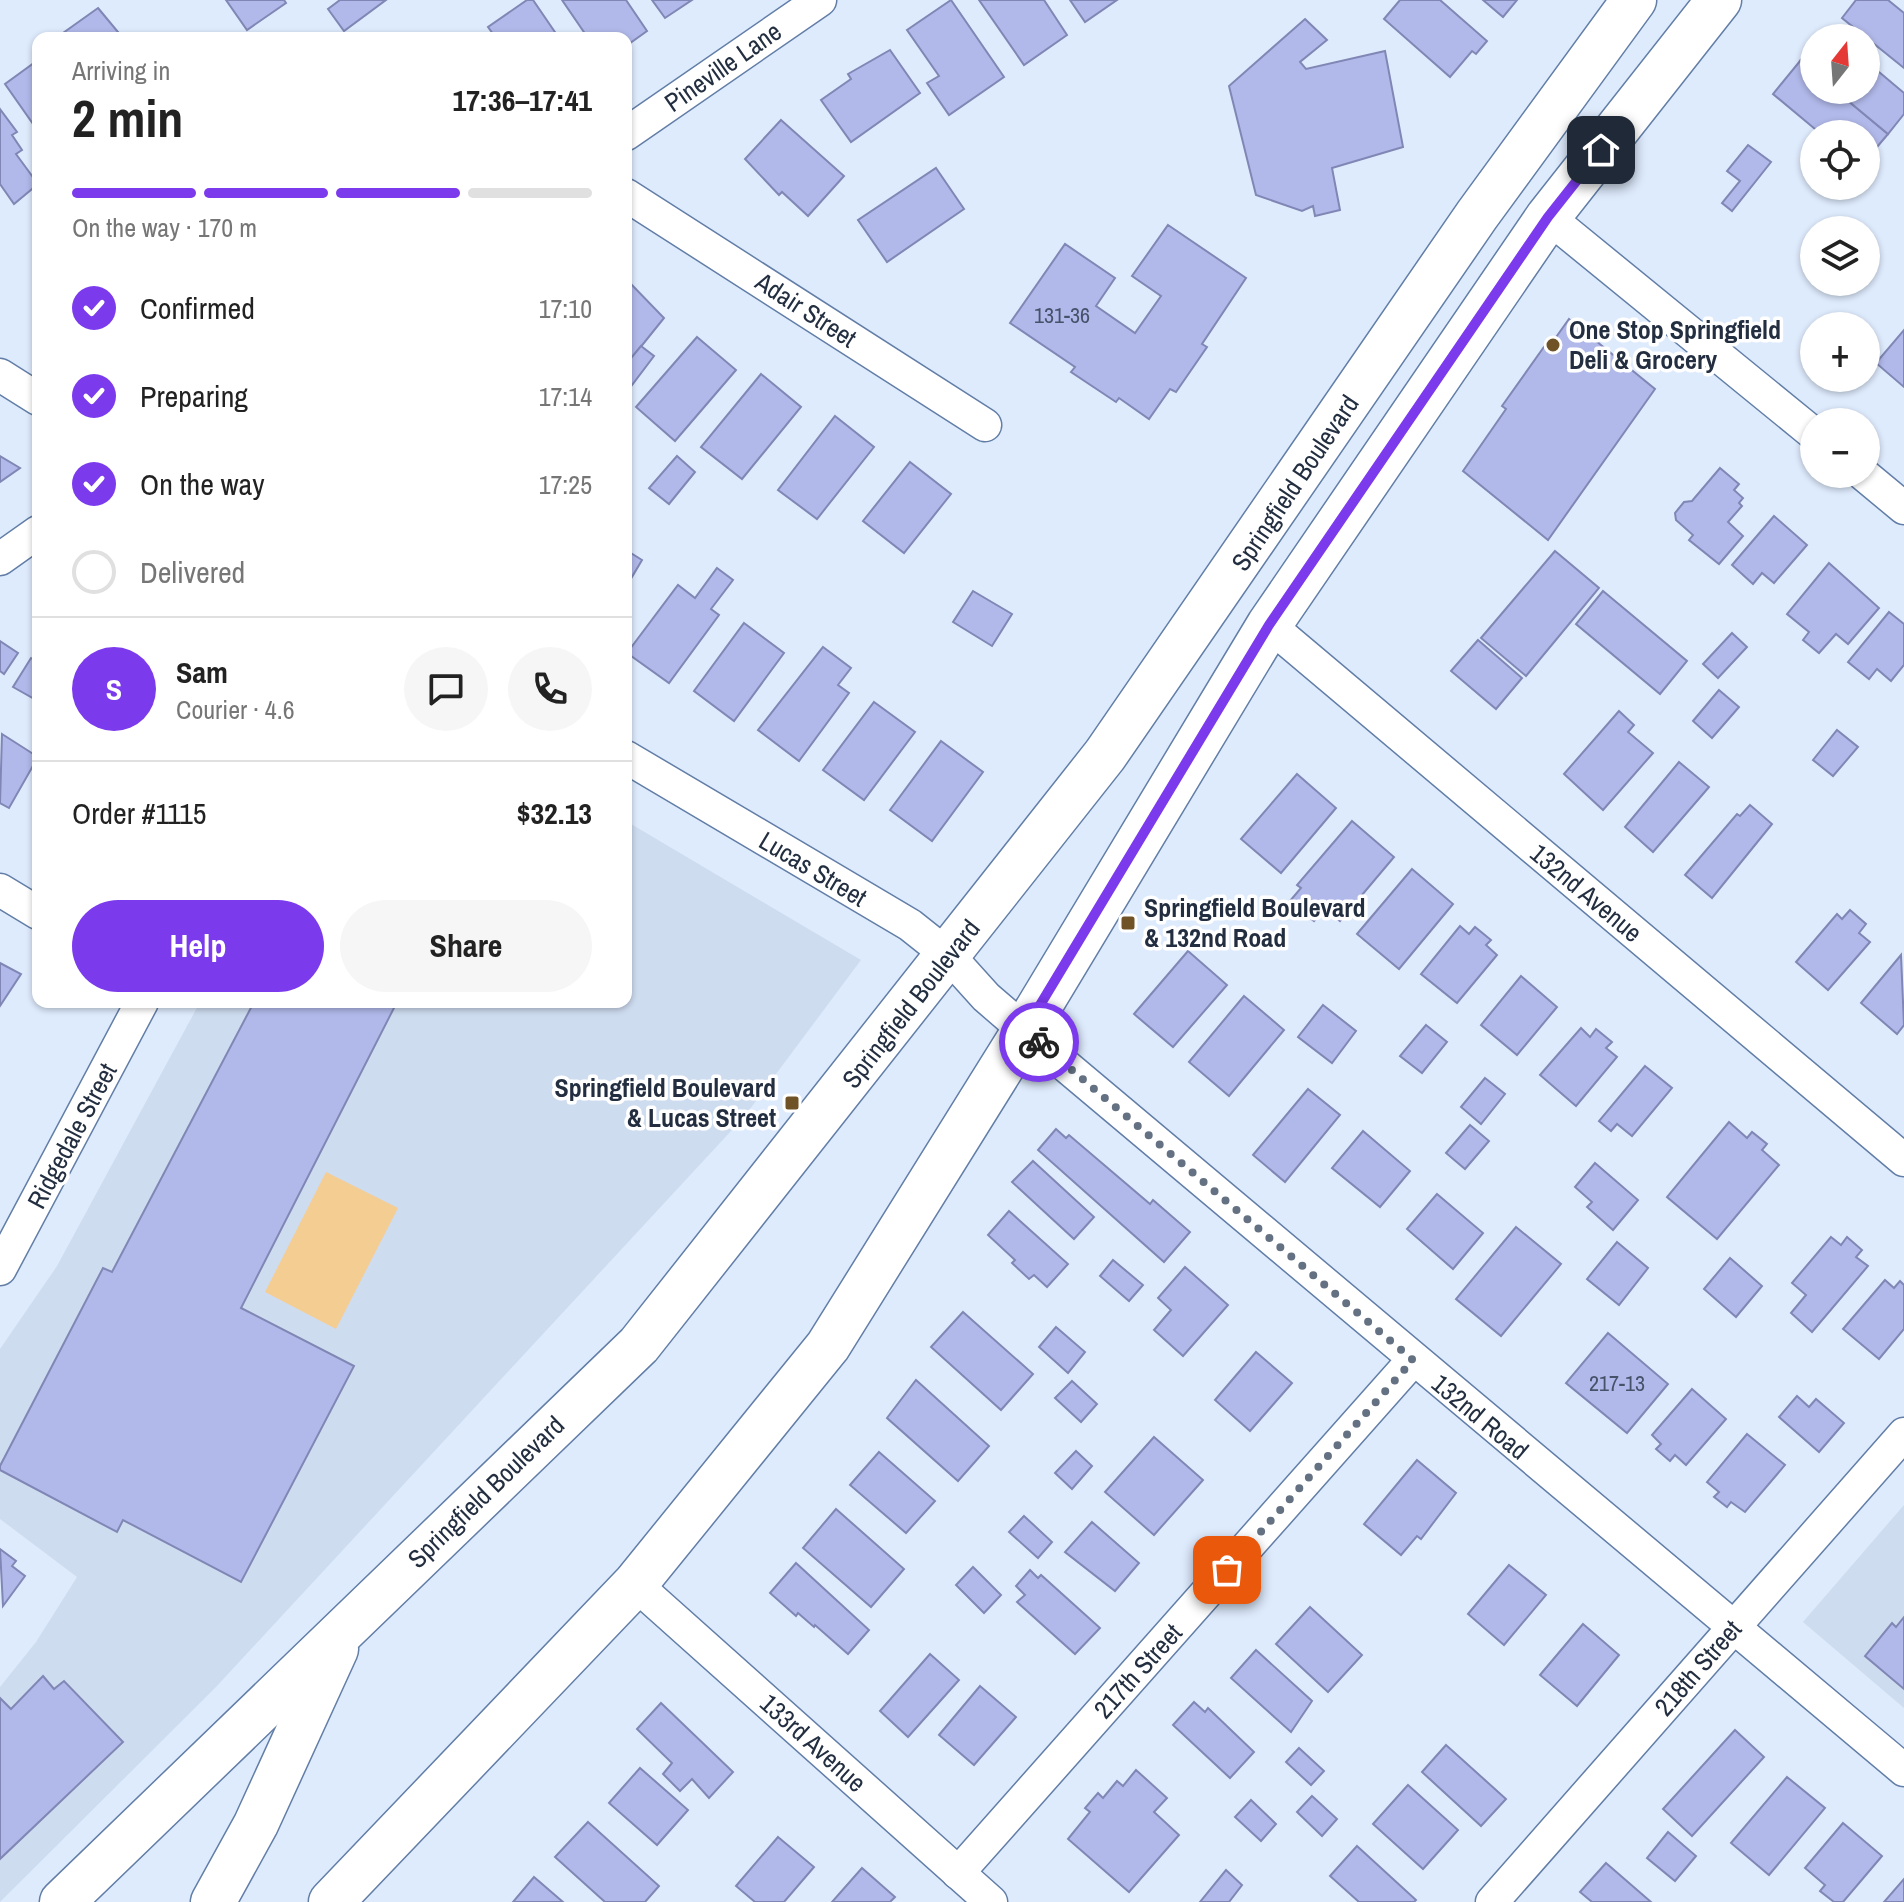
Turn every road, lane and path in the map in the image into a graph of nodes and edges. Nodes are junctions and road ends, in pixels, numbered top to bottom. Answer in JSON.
{"nodes":[{"id":1,"x":820,"y":0,"type":"edge"},
{"id":2,"x":1634,"y":0,"type":"edge"},
{"id":3,"x":1719,"y":0,"type":"edge"},
{"id":4,"x":632,"y":130,"type":"edge"},
{"id":5,"x":1502,"y":180,"type":"junction"},
{"id":6,"x":632,"y":199,"type":"edge"},
{"id":7,"x":1548,"y":217,"type":"junction"},
{"id":8,"x":0,"y":375,"type":"edge"},
{"id":9,"x":32,"y":395,"type":"edge"},
{"id":10,"x":1800,"y":423,"type":"edge"},
{"id":11,"x":985,"y":425,"type":"dead end"},
{"id":12,"x":1880,"y":488,"type":"edge"},
{"id":13,"x":1904,"y":508,"type":"edge"},
{"id":14,"x":32,"y":536,"type":"edge"},
{"id":15,"x":0,"y":559,"type":"edge"},
{"id":16,"x":1269,"y":625,"type":"junction"},
{"id":17,"x":632,"y":761,"type":"edge"},
{"id":18,"x":0,"y":890,"type":"edge"},
{"id":19,"x":32,"y":909,"type":"edge"},
{"id":20,"x":949,"y":956,"type":"junction"},
{"id":21,"x":986,"y":997,"type":"joint"},
{"id":22,"x":139,"y":1008,"type":"edge"},
{"id":23,"x":1025,"y":1030,"type":"junction"},
{"id":24,"x":1904,"y":1160,"type":"edge"},
{"id":25,"x":0,"y":1269,"type":"edge"},
{"id":26,"x":1413,"y":1360,"type":"junction"},
{"id":27,"x":1904,"y":1434,"type":"edge"},
{"id":28,"x":635,"y":1584,"type":"junction"},
{"id":29,"x":1734,"y":1628,"type":"junction"},
{"id":30,"x":345,"y":1629,"type":"junction"},
{"id":31,"x":1904,"y":1770,"type":"edge"},
{"id":32,"x":958,"y":1873,"type":"junction"},
{"id":33,"x":62,"y":1902,"type":"edge"},
{"id":34,"x":213,"y":1902,"type":"edge"},
{"id":35,"x":331,"y":1902,"type":"edge"},
{"id":36,"x":991,"y":1902,"type":"edge"},
{"id":37,"x":1492,"y":1902,"type":"edge"}],
"edges":[{"from":1,"to":4,"type":"street","name":"Pineville Lane"},
{"from":2,"to":5,"type":"main road","name":"Springfield Boulevard"},
{"from":3,"to":7,"type":"main road"},
{"from":5,"to":7,"type":"main road"},
{"from":5,"to":20,"type":"main road","name":"Springfield Boulevard"},
{"from":6,"to":11,"type":"street","name":"Adair Street"},
{"from":7,"to":10,"type":"street"},
{"from":7,"to":16,"type":"main road"},
{"from":8,"to":9,"type":"street"},
{"from":12,"to":13,"type":"street"},
{"from":14,"to":15,"type":"street"},
{"from":16,"to":23,"type":"main road"},
{"from":16,"to":24,"type":"street","name":"132nd Avenue"},
{"from":17,"to":20,"type":"street","name":"Lucas Street"},
{"from":18,"to":19,"type":"street"},
{"from":20,"to":21,"type":"street","name":"Lucas Street"},
{"from":20,"to":30,"type":"main road","name":"Springfield Boulevard"},
{"from":21,"to":23,"type":"street","name":"132nd Road"},
{"from":22,"to":25,"type":"street","name":"Ridgedale Street"},
{"from":23,"to":26,"type":"street","name":"132nd Road"},
{"from":23,"to":28,"type":"main road"},
{"from":26,"to":29,"type":"street","name":"132nd Road"},
{"from":26,"to":32,"type":"street","name":"217th Street"},
{"from":27,"to":29,"type":"street","name":"218th Street"},
{"from":28,"to":32,"type":"street","name":"133rd Avenue"},
{"from":28,"to":35,"type":"main road"},
{"from":29,"to":31,"type":"street","name":"132nd Road"},
{"from":29,"to":37,"type":"street","name":"218th Street"},
{"from":30,"to":33,"type":"main road","name":"Springfield Boulevard"},
{"from":30,"to":34,"type":"main road"},
{"from":32,"to":36,"type":"street","name":"133rd Avenue"}]}
